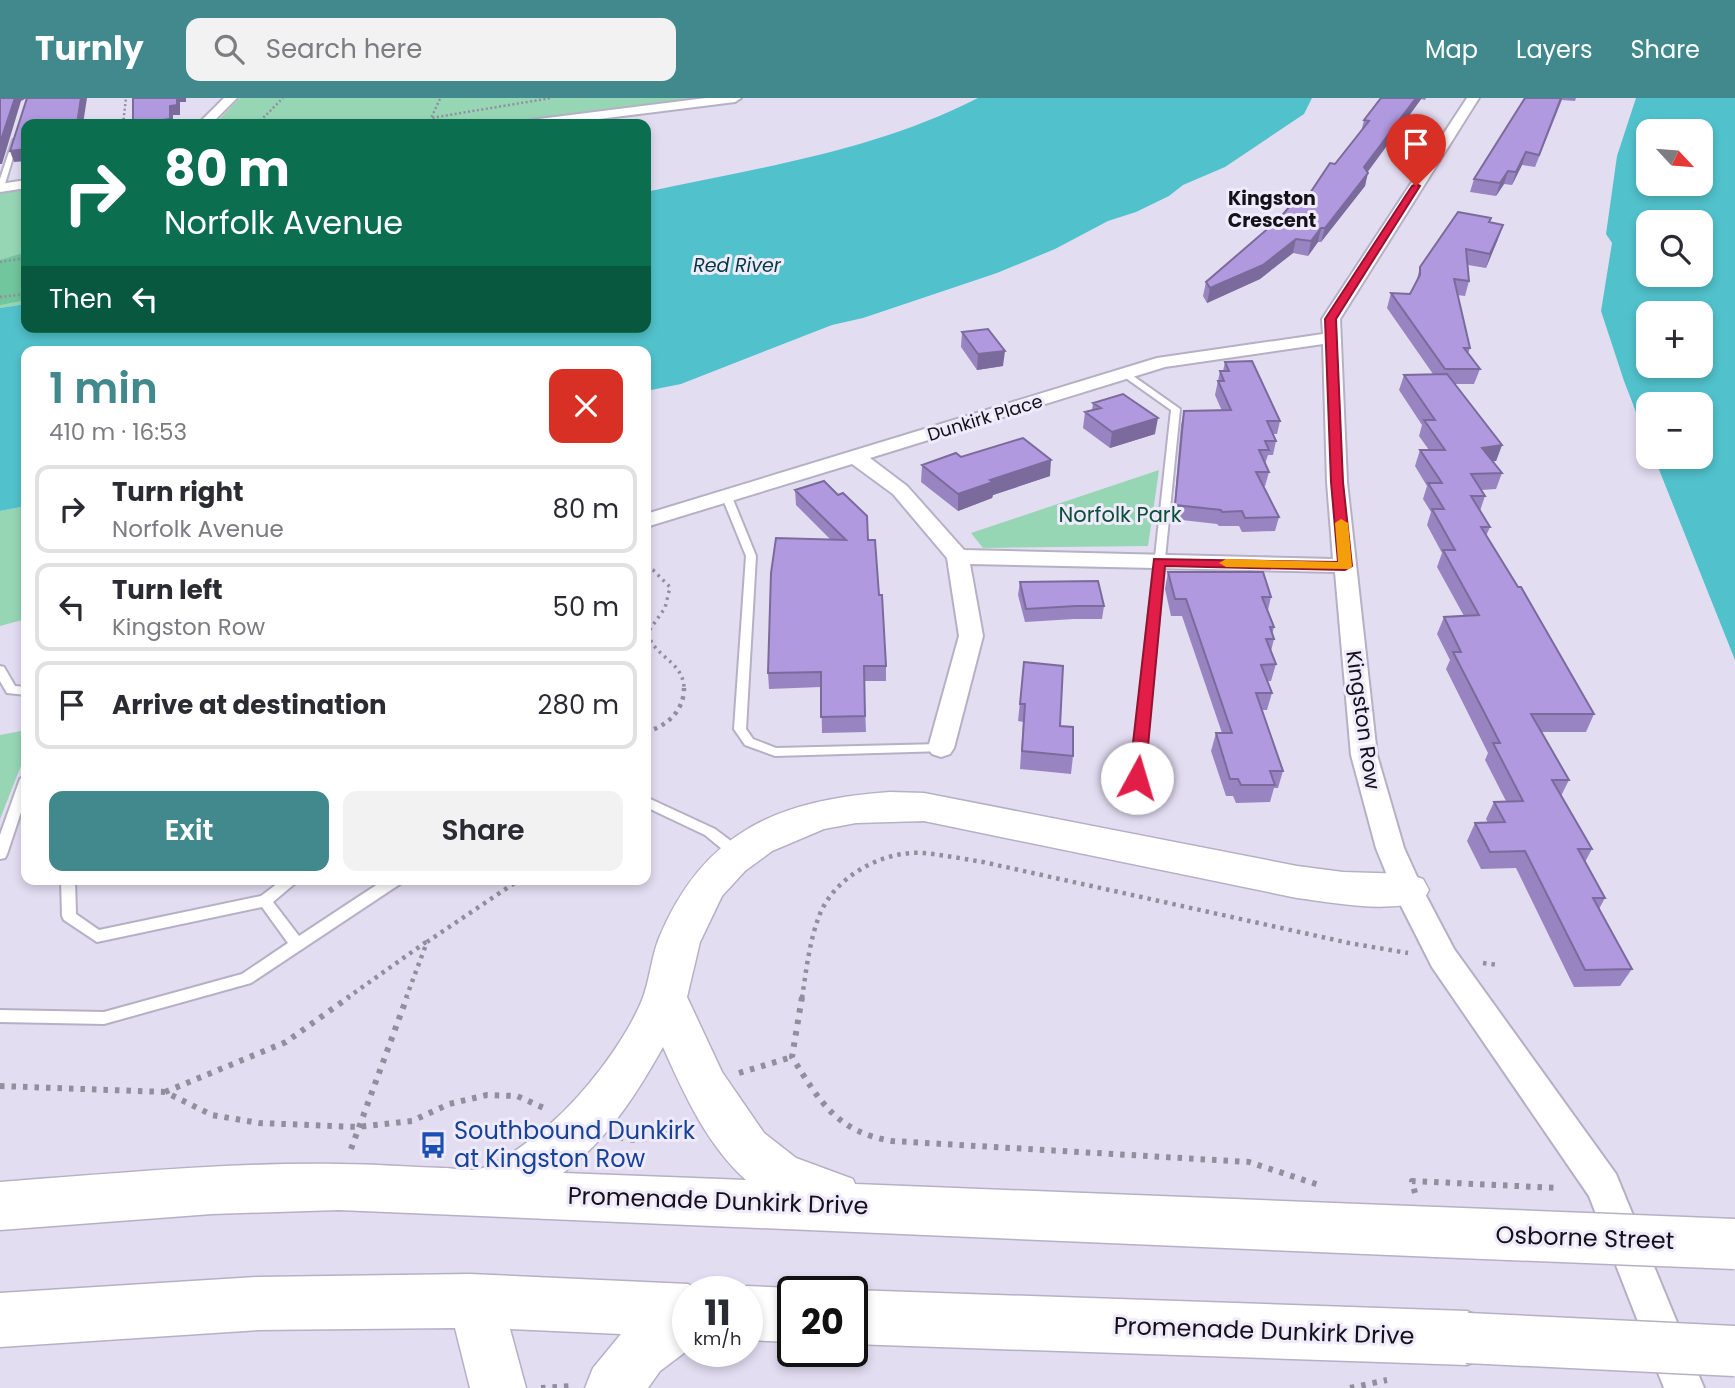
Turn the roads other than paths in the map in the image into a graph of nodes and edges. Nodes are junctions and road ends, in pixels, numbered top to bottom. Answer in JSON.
{"nodes":[{"id":1,"x":231,"y":98,"type":"edge"},
{"id":2,"x":735,"y":98,"type":"edge"},
{"id":3,"x":1473,"y":98,"type":"edge"},
{"id":4,"x":209,"y":119,"type":"edge"},
{"id":5,"x":570,"y":119,"type":"edge"},
{"id":6,"x":19,"y":127,"type":"edge"},
{"id":7,"x":21,"y":185,"type":"edge"},
{"id":8,"x":0,"y":188,"type":"edge"},
{"id":9,"x":1330,"y":338,"type":"junction"},
{"id":10,"x":1126,"y":374,"type":"junction"},
{"id":11,"x":858,"y":458,"type":"junction"},
{"id":12,"x":727,"y":497,"type":"junction"},
{"id":13,"x":651,"y":520,"type":"edge"},
{"id":14,"x":958,"y":557,"type":"junction"},
{"id":15,"x":1159,"y":562,"type":"junction"},
{"id":16,"x":1345,"y":566,"type":"junction"},
{"id":17,"x":0,"y":670,"type":"edge"},
{"id":18,"x":21,"y":691,"type":"edge"},
{"id":19,"x":941,"y":748,"type":"joint"},
{"id":20,"x":1137,"y":778,"type":"dead end"},
{"id":21,"x":21,"y":793,"type":"edge"},
{"id":22,"x":651,"y":804,"type":"edge"},
{"id":23,"x":0,"y":854,"type":"edge"},
{"id":24,"x":738,"y":854,"type":"junction"},
{"id":25,"x":68,"y":885,"type":"edge"},
{"id":26,"x":286,"y":885,"type":"edge"},
{"id":27,"x":387,"y":885,"type":"edge"},
{"id":28,"x":1408,"y":890,"type":"junction"},
{"id":29,"x":265,"y":901,"type":"junction"},
{"id":30,"x":297,"y":944,"type":"junction"},
{"id":31,"x":666,"y":997,"type":"junction"},
{"id":32,"x":0,"y":1016,"type":"edge"},
{"id":33,"x":487,"y":1191,"type":"junction"},
{"id":34,"x":0,"y":1206,"type":"edge"},
{"id":35,"x":870,"y":1207,"type":"junction"},
{"id":36,"x":1419,"y":1209,"type":"joint"},
{"id":37,"x":1735,"y":1244,"type":"edge"},
{"id":38,"x":470,"y":1301,"type":"junction"},
{"id":39,"x":672,"y":1312,"type":"edge"},
{"id":40,"x":868,"y":1318,"type":"edge"},
{"id":41,"x":0,"y":1320,"type":"edge"},
{"id":42,"x":672,"y":1326,"type":"edge"},
{"id":43,"x":1735,"y":1352,"type":"edge"},
{"id":44,"x":498,"y":1388,"type":"edge"},
{"id":45,"x":613,"y":1388,"type":"edge"},
{"id":46,"x":1684,"y":1388,"type":"edge"}],
"edges":[{"from":1,"to":4,"type":"street"},
{"from":2,"to":5,"type":"street"},
{"from":3,"to":9,"type":"street","name":"Kingston Row"},
{"from":6,"to":8,"type":"lane"},
{"from":7,"to":8,"type":"street"},
{"from":9,"to":10,"type":"street","name":"Dunkirk Place"},
{"from":9,"to":16,"type":"street","name":"Kingston Row"},
{"from":10,"to":11,"type":"street","name":"Dunkirk Place"},
{"from":10,"to":15,"type":"lane"},
{"from":11,"to":12,"type":"street","name":"Dunkirk Place"},
{"from":11,"to":14,"type":"street"},
{"from":12,"to":13,"type":"street","name":"Dunkirk Place"},
{"from":12,"to":19,"type":"lane"},
{"from":14,"to":15,"type":"street"},
{"from":14,"to":19,"type":"street"},
{"from":15,"to":16,"type":"street"},
{"from":15,"to":20,"type":"lane"},
{"from":16,"to":28,"type":"street","name":"Kingston Row"},
{"from":17,"to":18,"type":"lane"},
{"from":21,"to":23,"type":"lane"},
{"from":22,"to":24,"type":"lane"},
{"from":24,"to":28,"type":"main road"},
{"from":24,"to":31,"type":"main road"},
{"from":25,"to":29,"type":"lane"},
{"from":26,"to":29,"type":"lane"},
{"from":27,"to":30,"type":"lane"},
{"from":28,"to":46,"type":"street","name":"Kingston Row"},
{"from":29,"to":30,"type":"lane"},
{"from":30,"to":32,"type":"lane"},
{"from":31,"to":33,"type":"main road"},
{"from":31,"to":35,"type":"main road"},
{"from":33,"to":34,"type":"main road","name":"Promenade Dunkirk Drive"},
{"from":33,"to":35,"type":"main road","name":"Promenade Dunkirk Drive"},
{"from":35,"to":36,"type":"main road","name":"Promenade Dunkirk Drive"},
{"from":36,"to":37,"type":"main road","name":"Osborne Street","bridge":true},
{"from":38,"to":39,"type":"main road"},
{"from":38,"to":41,"type":"main road"},
{"from":38,"to":44,"type":"main road"},
{"from":40,"to":43,"type":"main road","name":"Promenade Dunkirk Drive","bridge":true},
{"from":42,"to":45,"type":"main road"}]}
